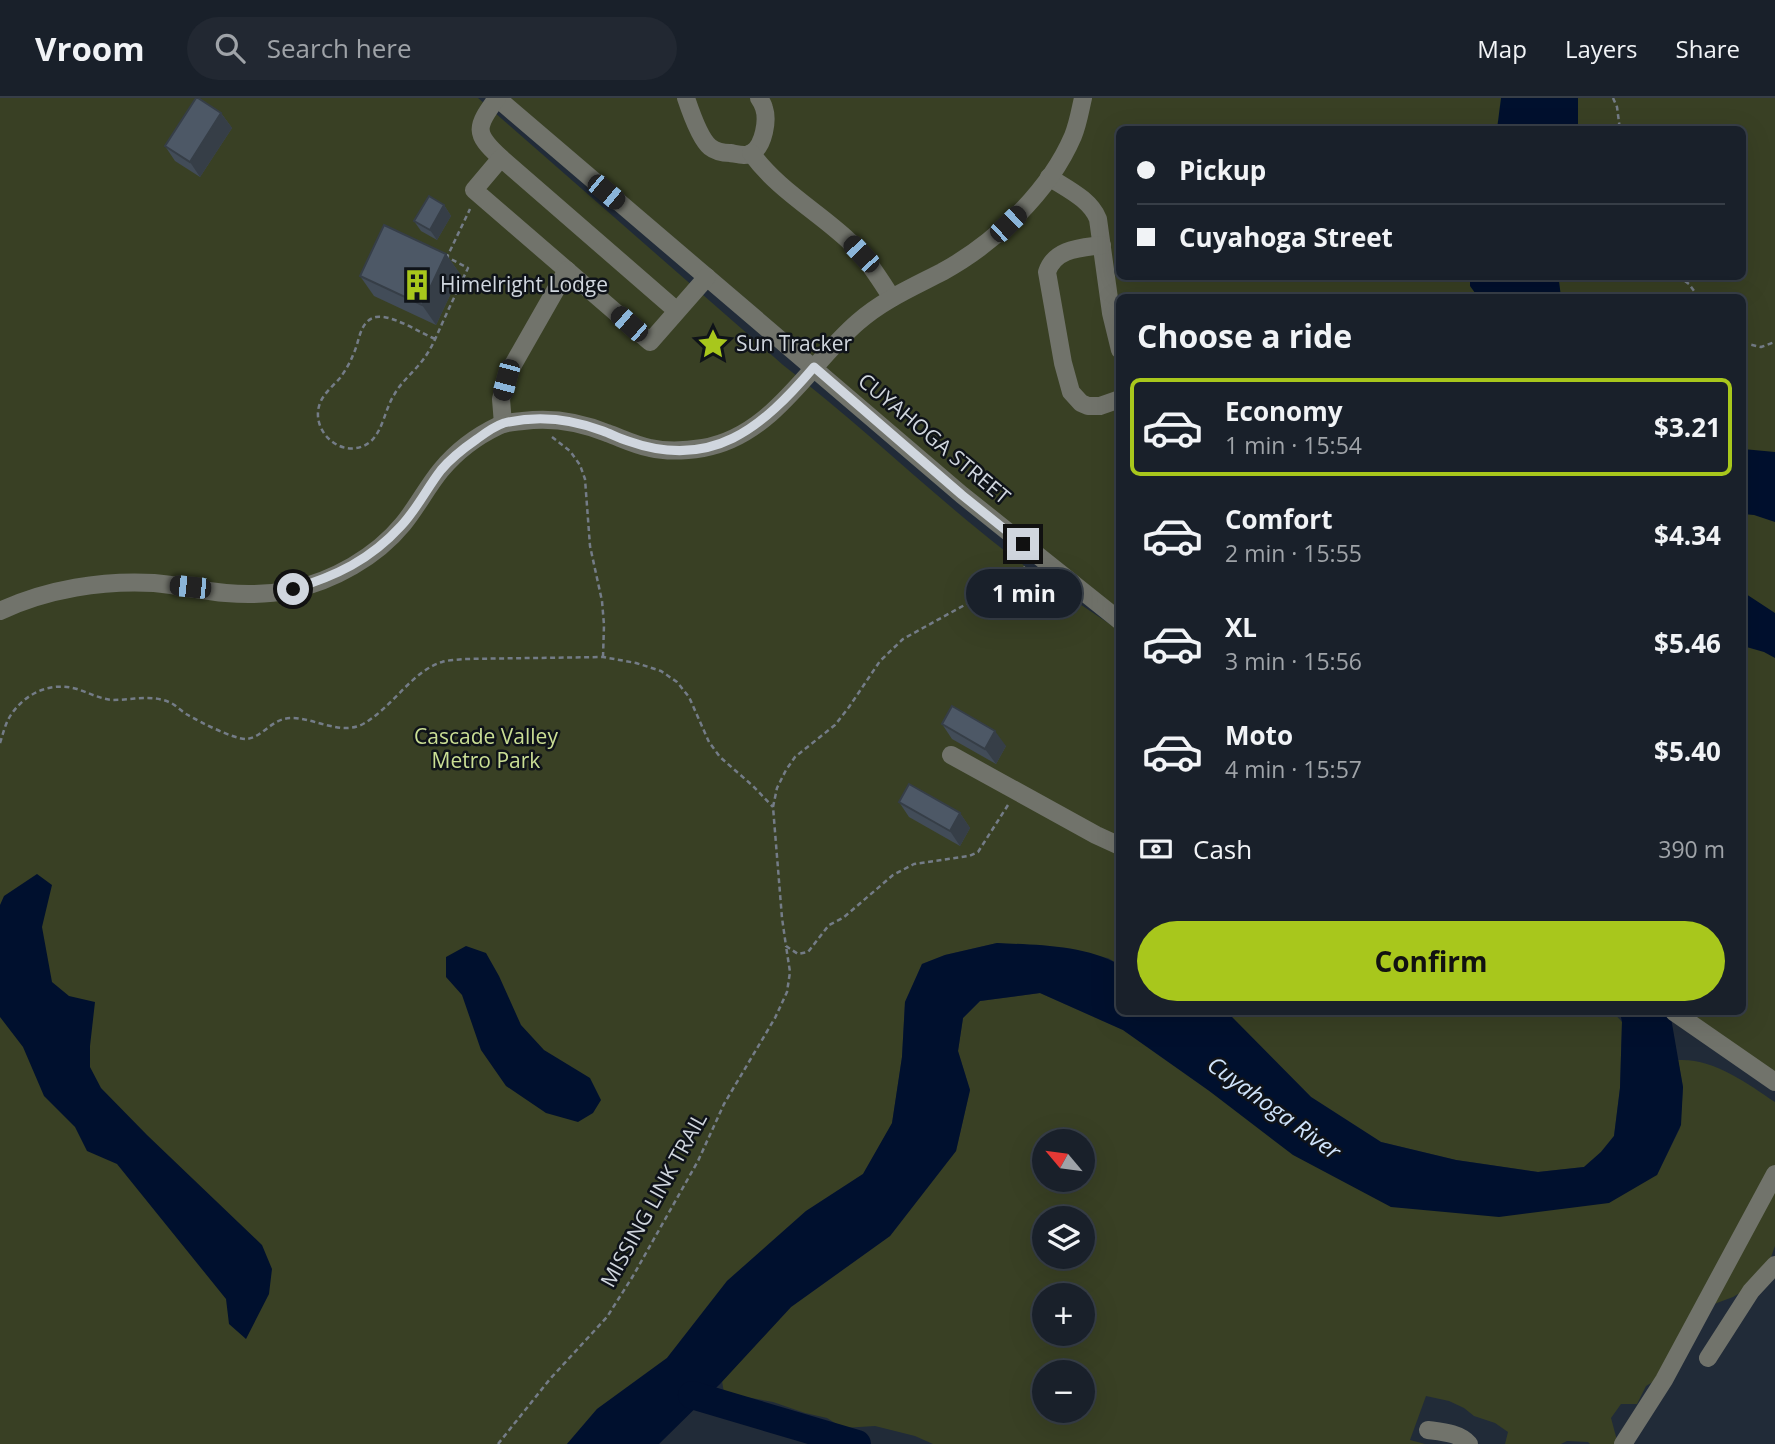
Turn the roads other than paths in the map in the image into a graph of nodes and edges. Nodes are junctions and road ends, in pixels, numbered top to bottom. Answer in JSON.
{"nodes":[{"id":1,"x":497,"y":98,"type":"edge"},
{"id":2,"x":686,"y":98,"type":"edge"},
{"id":3,"x":759,"y":98,"type":"edge"},
{"id":4,"x":1083,"y":98,"type":"edge"},
{"id":5,"x":751,"y":153,"type":"junction"},
{"id":6,"x":502,"y":158,"type":"junction"},
{"id":7,"x":1049,"y":177,"type":"junction"},
{"id":8,"x":1102,"y":245,"type":"junction"},
{"id":9,"x":567,"y":270,"type":"junction"},
{"id":10,"x":706,"y":277,"type":"junction"},
{"id":11,"x":892,"y":298,"type":"junction"},
{"id":12,"x":677,"y":311,"type":"junction"},
{"id":13,"x":1116,"y":334,"type":"edge"},
{"id":14,"x":814,"y":367,"type":"junction"},
{"id":15,"x":1116,"y":400,"type":"edge"},
{"id":16,"x":503,"y":424,"type":"junction"},
{"id":17,"x":0,"y":611,"type":"edge"},
{"id":18,"x":1116,"y":618,"type":"edge"},
{"id":19,"x":951,"y":755,"type":"dead end"},
{"id":20,"x":1116,"y":844,"type":"edge"},
{"id":21,"x":1681,"y":1016,"type":"edge"},
{"id":22,"x":1775,"y":1082,"type":"edge"},
{"id":23,"x":1775,"y":1174,"type":"edge"},
{"id":24,"x":1771,"y":1275,"type":"edge"},
{"id":25,"x":1708,"y":1358,"type":"dead end"},
{"id":26,"x":1429,"y":1430,"type":"dead end"},
{"id":27,"x":1469,"y":1444,"type":"edge"},
{"id":28,"x":1623,"y":1444,"type":"edge"}],
"edges":[{"from":1,"to":6,"type":"street"},
{"from":1,"to":10,"type":"street","name":"CUYAHOGA STREET"},
{"from":2,"to":5,"type":"street"},
{"from":3,"to":5,"type":"street"},
{"from":4,"to":7,"type":"street"},
{"from":5,"to":11,"type":"street"},
{"from":6,"to":9,"type":"street"},
{"from":6,"to":12,"type":"street"},
{"from":7,"to":8,"type":"street"},
{"from":7,"to":11,"type":"street"},
{"from":8,"to":13,"type":"street"},
{"from":8,"to":15,"type":"street"},
{"from":9,"to":12,"type":"street"},
{"from":9,"to":16,"type":"street"},
{"from":10,"to":12,"type":"street"},
{"from":10,"to":14,"type":"street","name":"CUYAHOGA STREET"},
{"from":11,"to":14,"type":"street"},
{"from":14,"to":16,"type":"street"},
{"from":14,"to":18,"type":"street","name":"CUYAHOGA STREET"},
{"from":16,"to":17,"type":"street"},
{"from":19,"to":20,"type":"street"},
{"from":21,"to":22,"type":"street"},
{"from":23,"to":28,"type":"street"},
{"from":24,"to":25,"type":"street"},
{"from":26,"to":27,"type":"street"}]}
